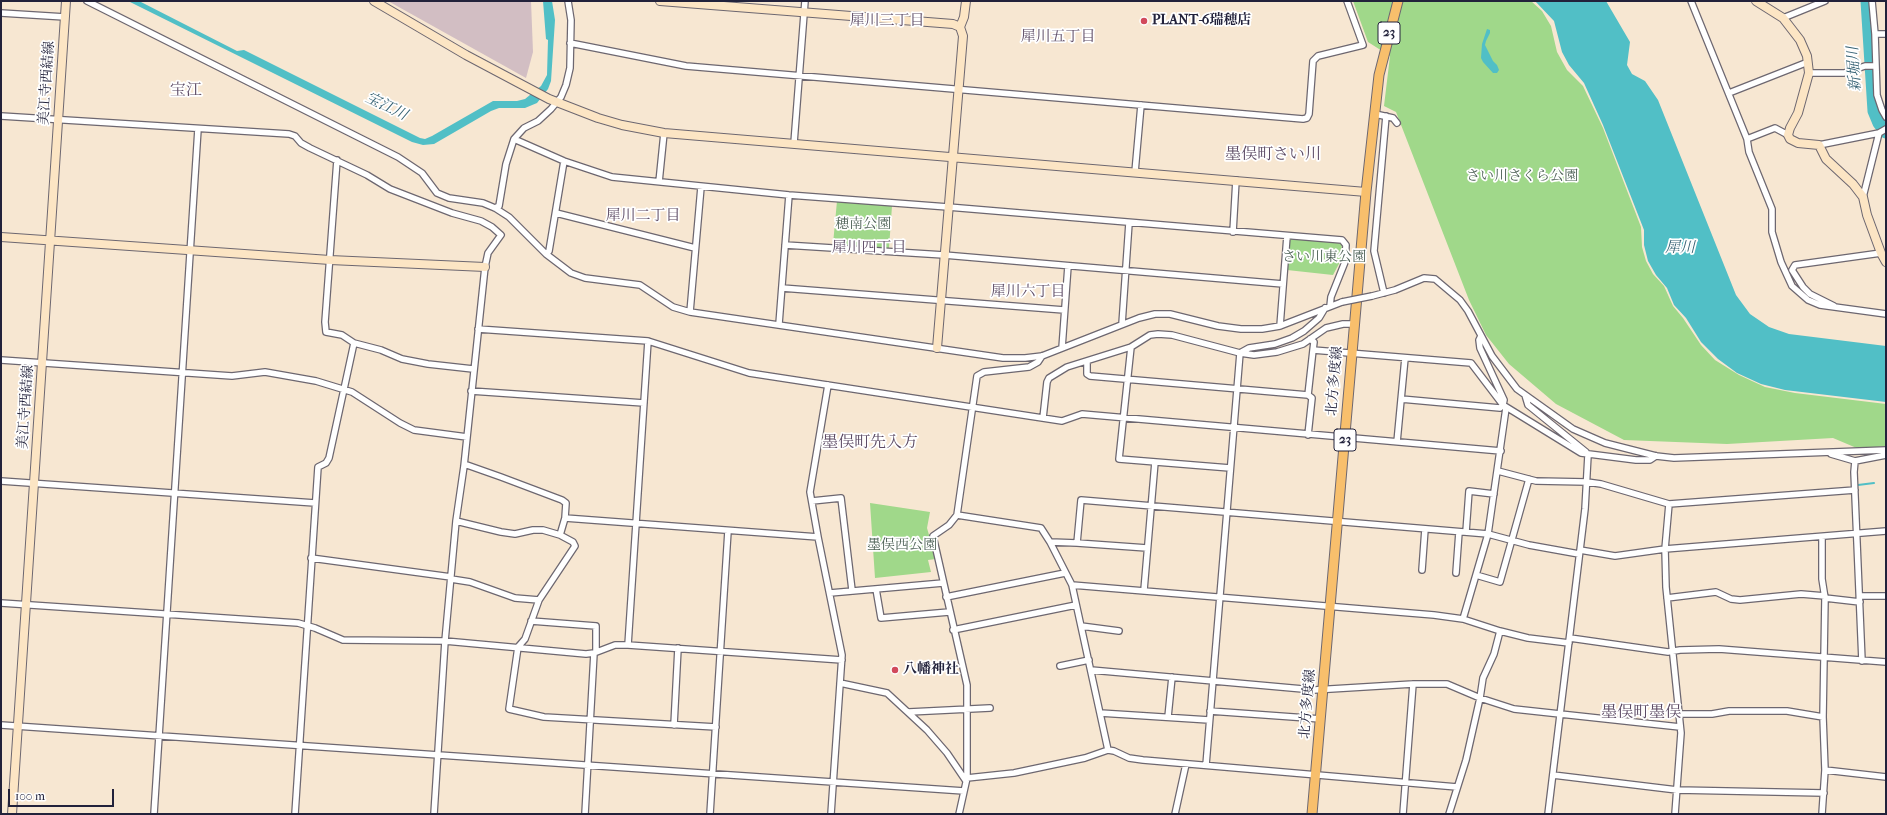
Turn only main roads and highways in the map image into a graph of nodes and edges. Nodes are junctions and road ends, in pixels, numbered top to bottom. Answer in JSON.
{"nodes":[{"id":1,"x":1398,"y":1,"type":"edge"},
{"id":2,"x":1312,"y":814,"type":"edge"}],
"edges":[{"from":1,"to":2,"type":"main road","name":"北方多度線","number":"23"}]}
